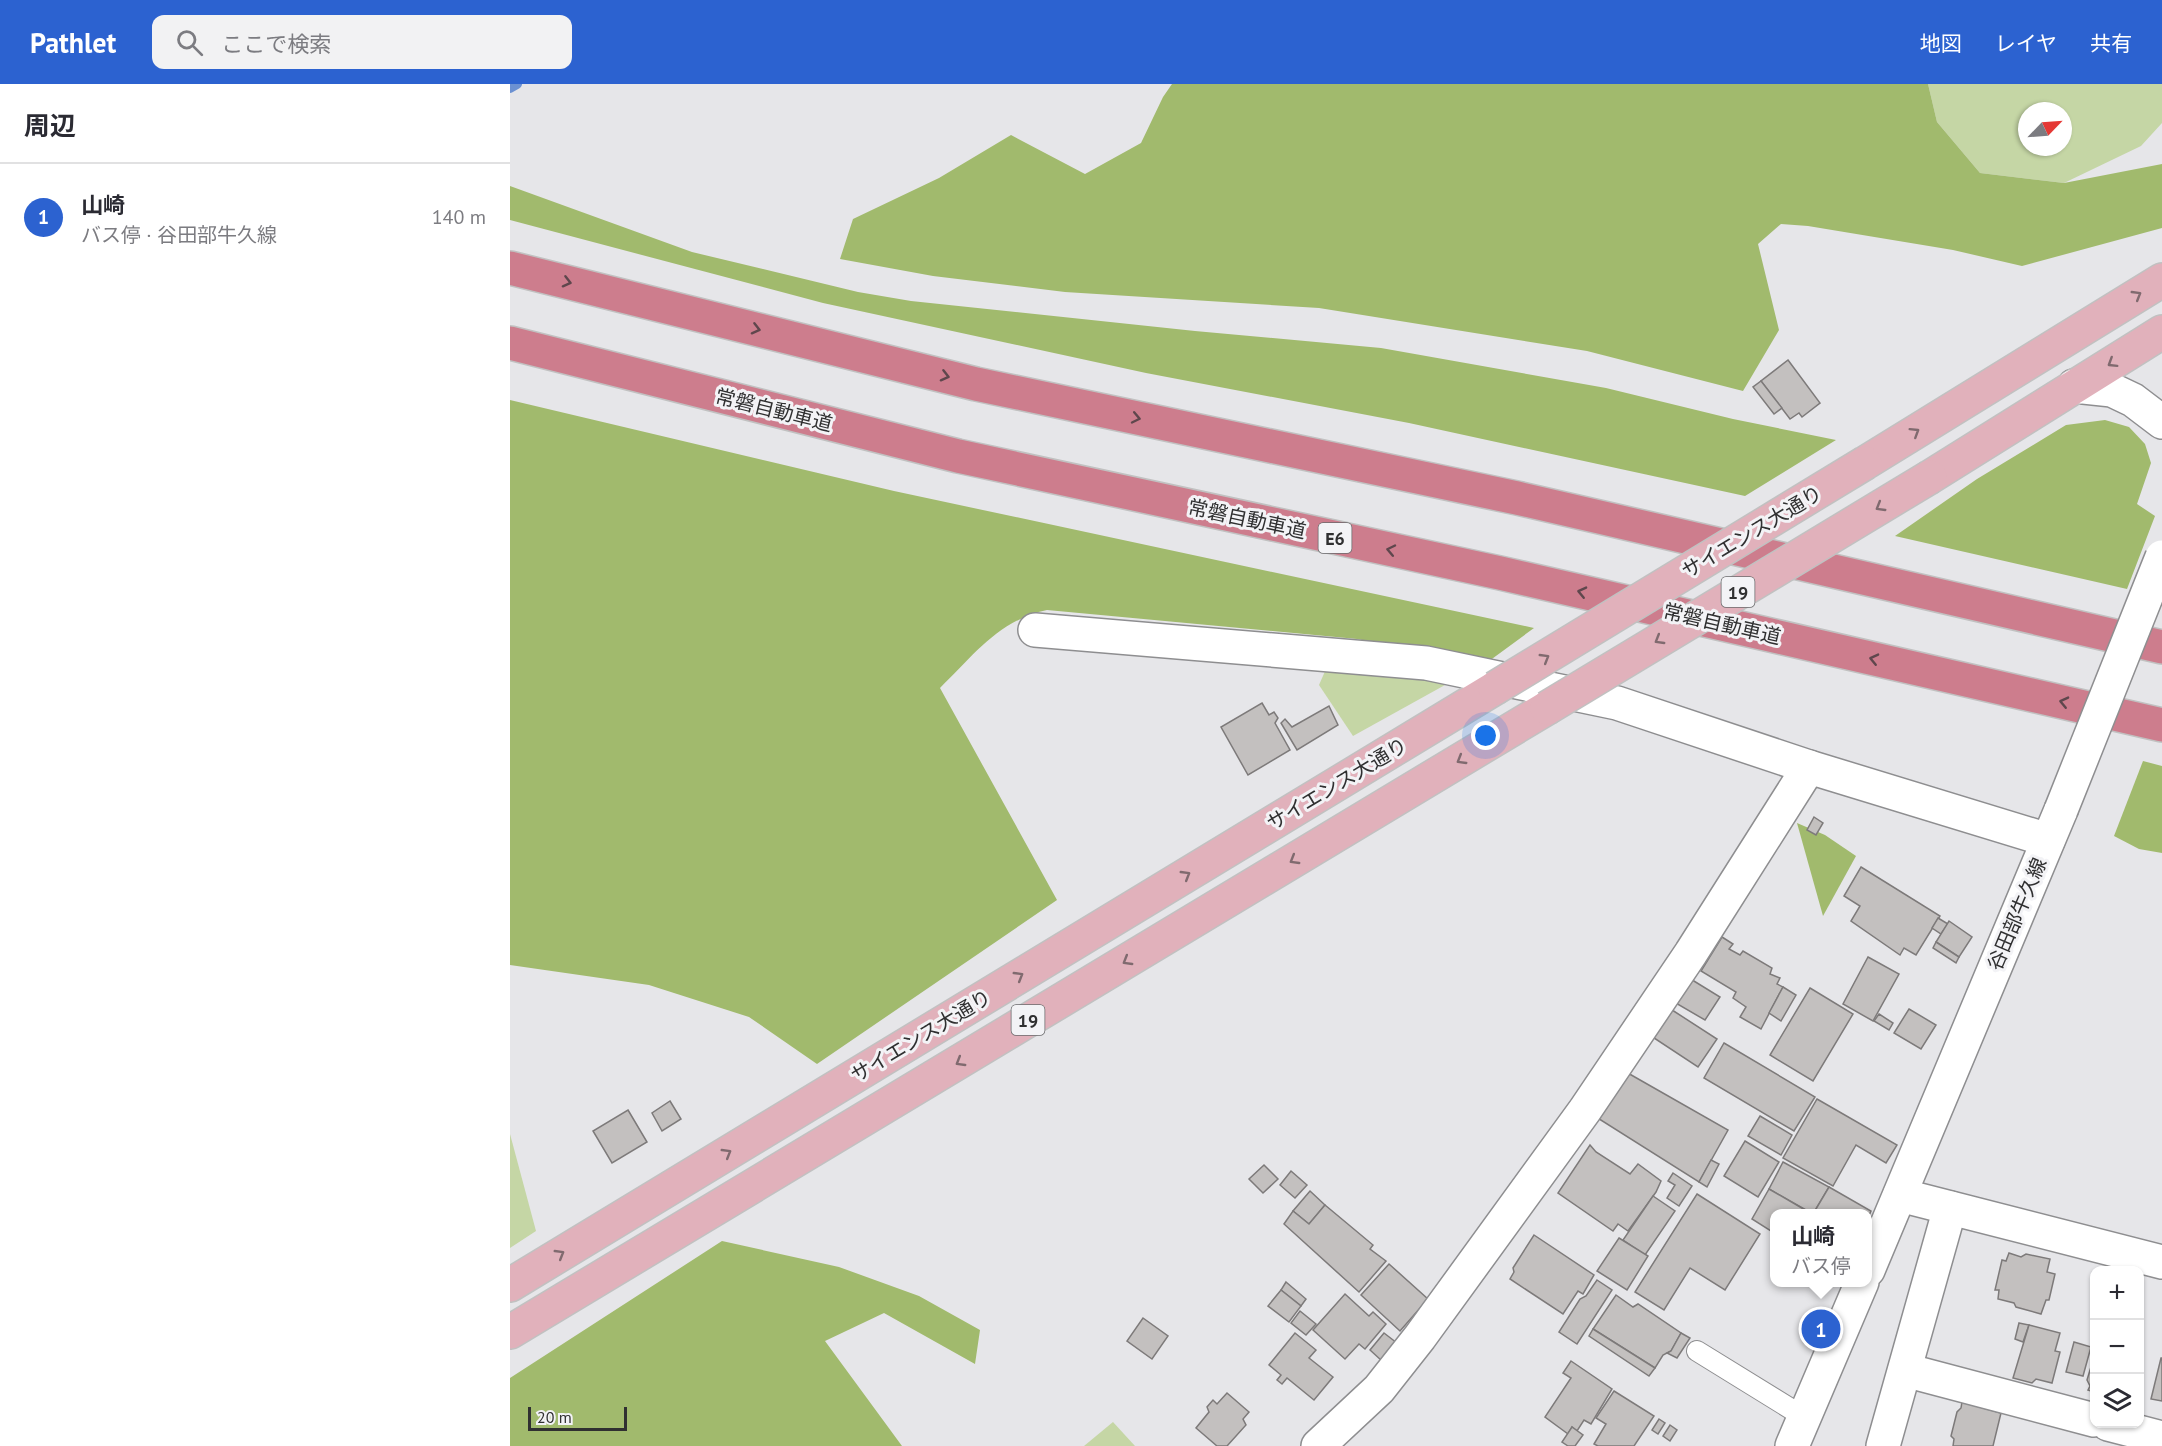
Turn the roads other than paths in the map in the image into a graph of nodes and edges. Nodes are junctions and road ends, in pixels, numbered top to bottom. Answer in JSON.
{"nodes":[{"id":1,"x":510,"y":268,"type":"edge"},
{"id":2,"x":2162,"y":280,"type":"edge"},
{"id":3,"x":2162,"y":332,"type":"edge"},
{"id":4,"x":510,"y":343,"type":"edge"},
{"id":5,"x":2074,"y":386,"type":"junction"},
{"id":6,"x":2162,"y":422,"type":"edge"},
{"id":7,"x":2162,"y":557,"type":"edge"},
{"id":8,"x":1035,"y":630,"type":"dead end"},
{"id":9,"x":2162,"y":647,"type":"edge"},
{"id":10,"x":2162,"y":725,"type":"edge"},
{"id":11,"x":1809,"y":767,"type":"junction"},
{"id":12,"x":2048,"y":840,"type":"junction"},
{"id":13,"x":1900,"y":1195,"type":"junction"},
{"id":14,"x":1950,"y":1208,"type":"junction"},
{"id":15,"x":1872,"y":1261,"type":"edge"},
{"id":16,"x":2162,"y":1262,"type":"edge"},
{"id":17,"x":510,"y":1285,"type":"edge"},
{"id":18,"x":1860,"y":1287,"type":"edge"},
{"id":19,"x":510,"y":1332,"type":"edge"},
{"id":20,"x":1697,"y":1351,"type":"dead end"},
{"id":21,"x":1905,"y":1370,"type":"junction"},
{"id":22,"x":2090,"y":1419,"type":"edge"},
{"id":23,"x":2123,"y":1428,"type":"edge"},
{"id":24,"x":1798,"y":1431,"type":"edge"},
{"id":25,"x":2162,"y":1438,"type":"edge"},
{"id":26,"x":1318,"y":1446,"type":"edge"},
{"id":27,"x":1884,"y":1446,"type":"edge"}],
"edges":[{"from":1,"to":9,"type":"highway","one_way":true},
{"from":17,"to":2,"type":"main road","name":"サイエンス大通り","number":"19","one_way":true,"bridge":true},
{"from":3,"to":5,"type":"main road","number":"19","one_way":true},
{"from":10,"to":4,"type":"highway","name":"常磐自動車道","number":"E6","one_way":true},
{"from":5,"to":6,"type":"street"},
{"from":5,"to":19,"type":"main road","number":"19","one_way":true,"bridge":true},
{"from":7,"to":12,"type":"street","name":"谷田部牛久線","bridge":true},
{"from":8,"to":11,"type":"street"},
{"from":11,"to":12,"type":"street"},
{"from":11,"to":26,"type":"street"},
{"from":12,"to":13,"type":"street","name":"谷田部牛久線"},
{"from":13,"to":14,"type":"street"},
{"from":13,"to":15,"type":"street","name":"谷田部牛久線"},
{"from":14,"to":16,"type":"street"},
{"from":14,"to":21,"type":"street"},
{"from":18,"to":24,"type":"street"},
{"from":20,"to":24,"type":"lane"},
{"from":21,"to":22,"type":"street"},
{"from":21,"to":27,"type":"street"},
{"from":23,"to":25,"type":"street"}]}
